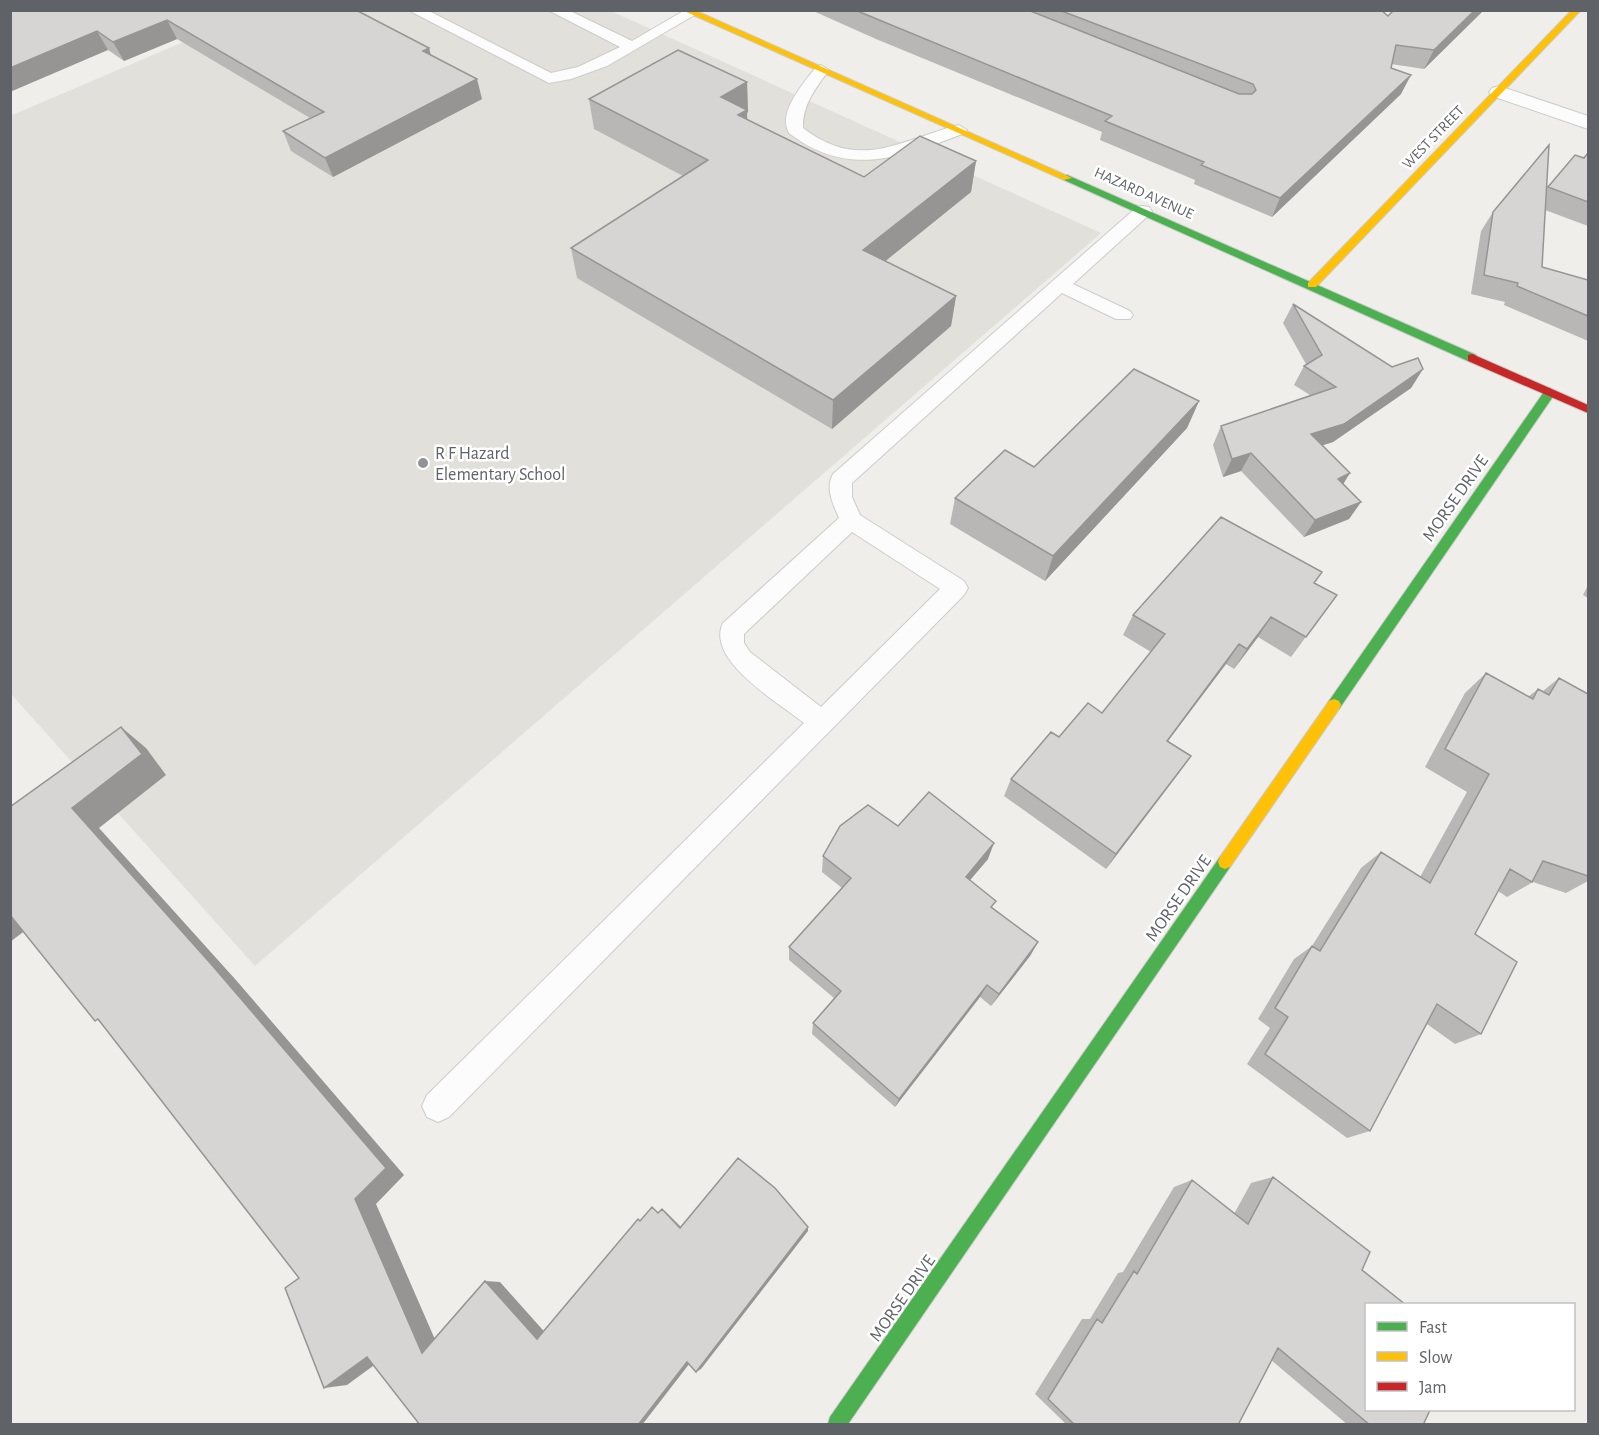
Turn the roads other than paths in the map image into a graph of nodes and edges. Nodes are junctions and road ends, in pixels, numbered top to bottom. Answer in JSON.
{"nodes":[{"id":1,"x":415,"y":10,"type":"edge"},
{"id":2,"x":555,"y":10,"type":"edge"},
{"id":3,"x":1577,"y":10,"type":"edge"},
{"id":4,"x":688,"y":12,"type":"edge"},
{"id":5,"x":630,"y":46,"type":"junction"},
{"id":6,"x":820,"y":70,"type":"junction"},
{"id":7,"x":1499,"y":92,"type":"junction"},
{"id":8,"x":1588,"y":123,"type":"edge"},
{"id":9,"x":959,"y":130,"type":"junction"},
{"id":10,"x":1143,"y":211,"type":"junction"},
{"id":11,"x":1060,"y":285,"type":"junction"},
{"id":12,"x":1312,"y":285,"type":"junction"},
{"id":13,"x":1123,"y":315,"type":"dead end"},
{"id":14,"x":1550,"y":392,"type":"junction"},
{"id":15,"x":1588,"y":409,"type":"edge"},
{"id":16,"x":852,"y":519,"type":"junction"},
{"id":17,"x":820,"y":721,"type":"junction"},
{"id":18,"x":438,"y":1106,"type":"dead end"},
{"id":19,"x":837,"y":1425,"type":"edge"}],
"edges":[{"from":1,"to":5,"type":"lane"},
{"from":2,"to":5,"type":"lane"},
{"from":3,"to":7,"type":"street","name":"WEST STREET"},
{"from":4,"to":5,"type":"lane"},
{"from":4,"to":6,"type":"street","name":"HAZARD AVENUE"},
{"from":6,"to":9,"type":"street","name":"HAZARD AVENUE"},
{"from":6,"to":9,"type":"lane"},
{"from":7,"to":8,"type":"street"},
{"from":7,"to":12,"type":"street","name":"WEST STREET"},
{"from":9,"to":10,"type":"street","name":"HAZARD AVENUE"},
{"from":10,"to":11,"type":"lane"},
{"from":10,"to":12,"type":"street","name":"HAZARD AVENUE"},
{"from":11,"to":13,"type":"lane"},
{"from":11,"to":16,"type":"lane"},
{"from":12,"to":14,"type":"street","name":"HAZARD AVENUE"},
{"from":14,"to":15,"type":"street","name":"HAZARD AVENUE"},
{"from":14,"to":19,"type":"street","name":"MORSE DRIVE"},
{"from":16,"to":17,"type":"lane"},
{"from":16,"to":17,"type":"lane"},
{"from":17,"to":18,"type":"lane"}]}
